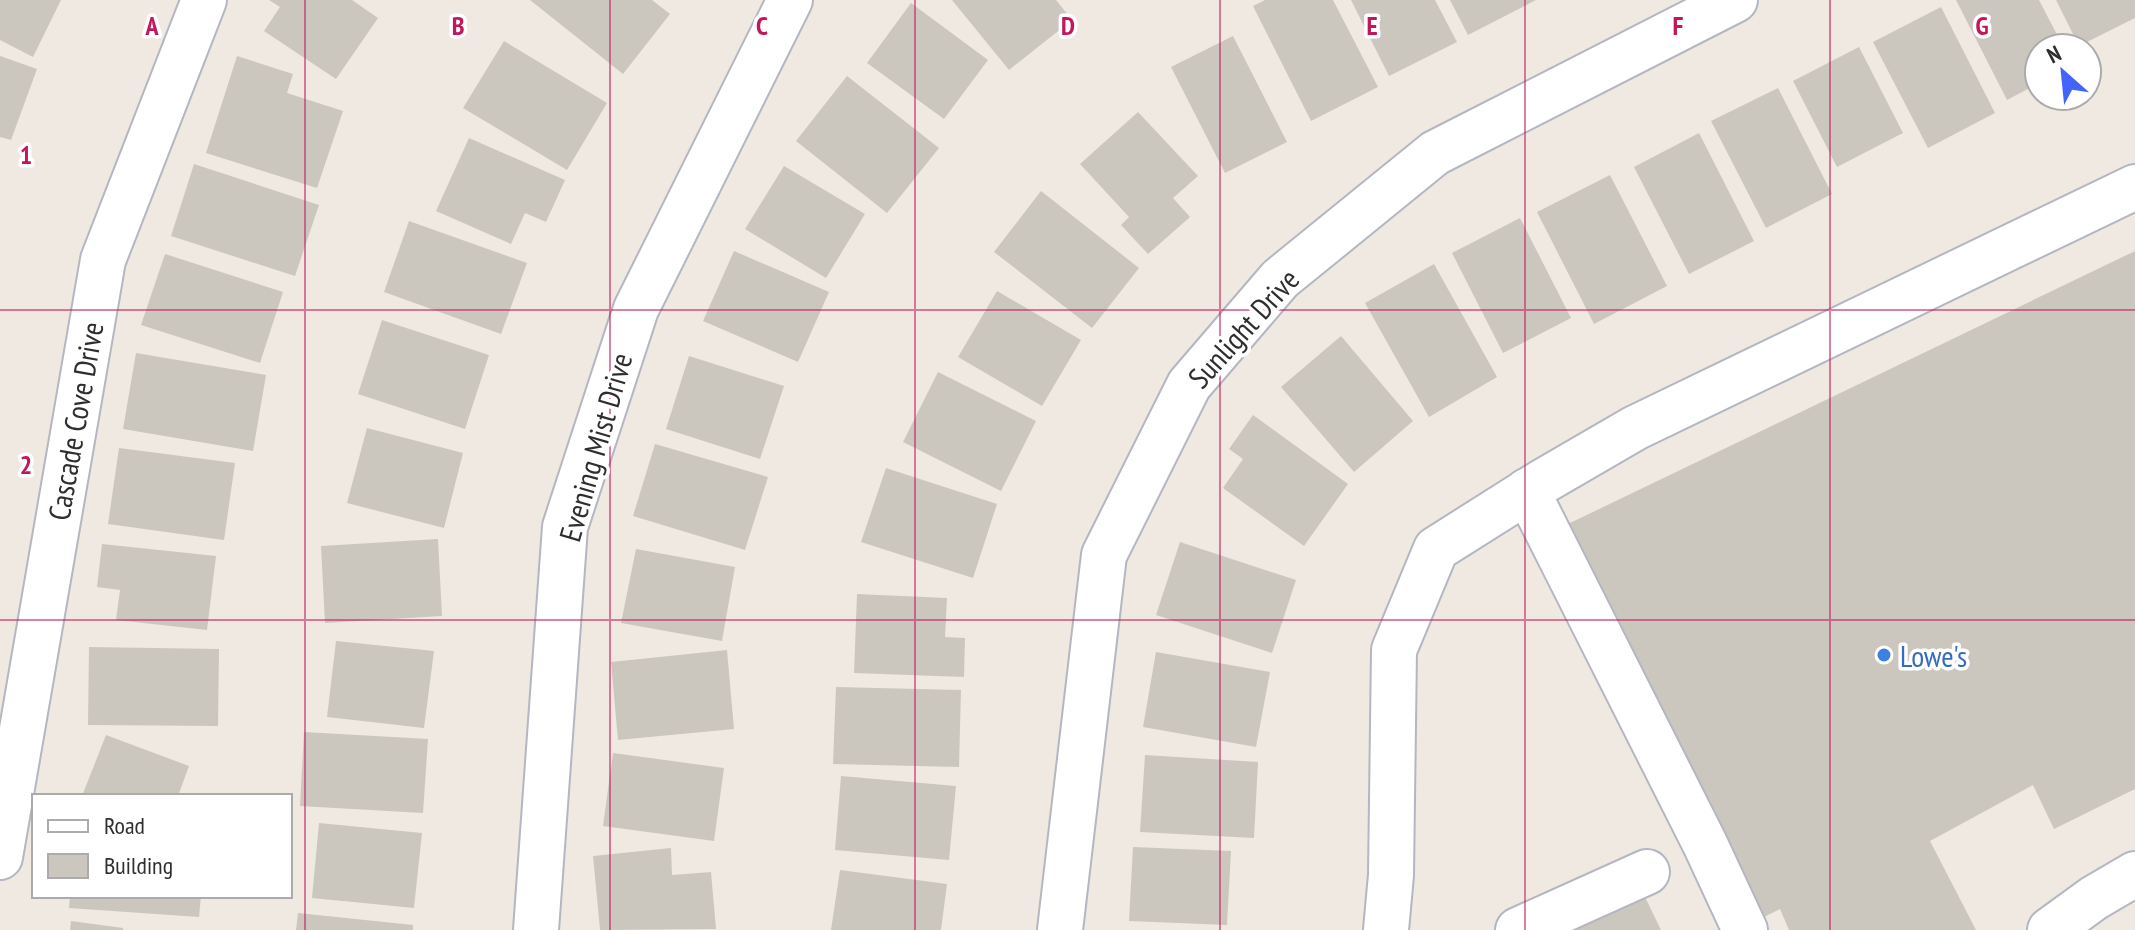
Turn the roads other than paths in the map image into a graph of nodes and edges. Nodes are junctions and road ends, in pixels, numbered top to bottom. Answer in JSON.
{"nodes":[{"id":1,"x":204,"y":0,"type":"edge"},
{"id":2,"x":1735,"y":0,"type":"edge"},
{"id":3,"x":786,"y":1,"type":"edge"},
{"id":4,"x":2135,"y":187,"type":"edge"},
{"id":5,"x":1527,"y":491,"type":"junction"},
{"id":6,"x":0,"y":857,"type":"edge"},
{"id":7,"x":1647,"y":872,"type":"dead end"},
{"id":8,"x":2135,"y":874,"type":"edge"},
{"id":9,"x":1394,"y":928,"type":"edge"},
{"id":10,"x":536,"y":930,"type":"edge"},
{"id":11,"x":1060,"y":930,"type":"edge"},
{"id":12,"x":1518,"y":930,"type":"edge"},
{"id":13,"x":1745,"y":930,"type":"edge"},
{"id":14,"x":2050,"y":930,"type":"edge"}],
"edges":[{"from":1,"to":6,"type":"street","name":"Cascade Cove Drive"},
{"from":2,"to":11,"type":"street","name":"Sunlight Drive"},
{"from":3,"to":10,"type":"street","name":"Evening Mist Drive"},
{"from":4,"to":5,"type":"street"},
{"from":5,"to":9,"type":"street"},
{"from":5,"to":13,"type":"street"},
{"from":7,"to":12,"type":"street"},
{"from":8,"to":14,"type":"street"}]}
